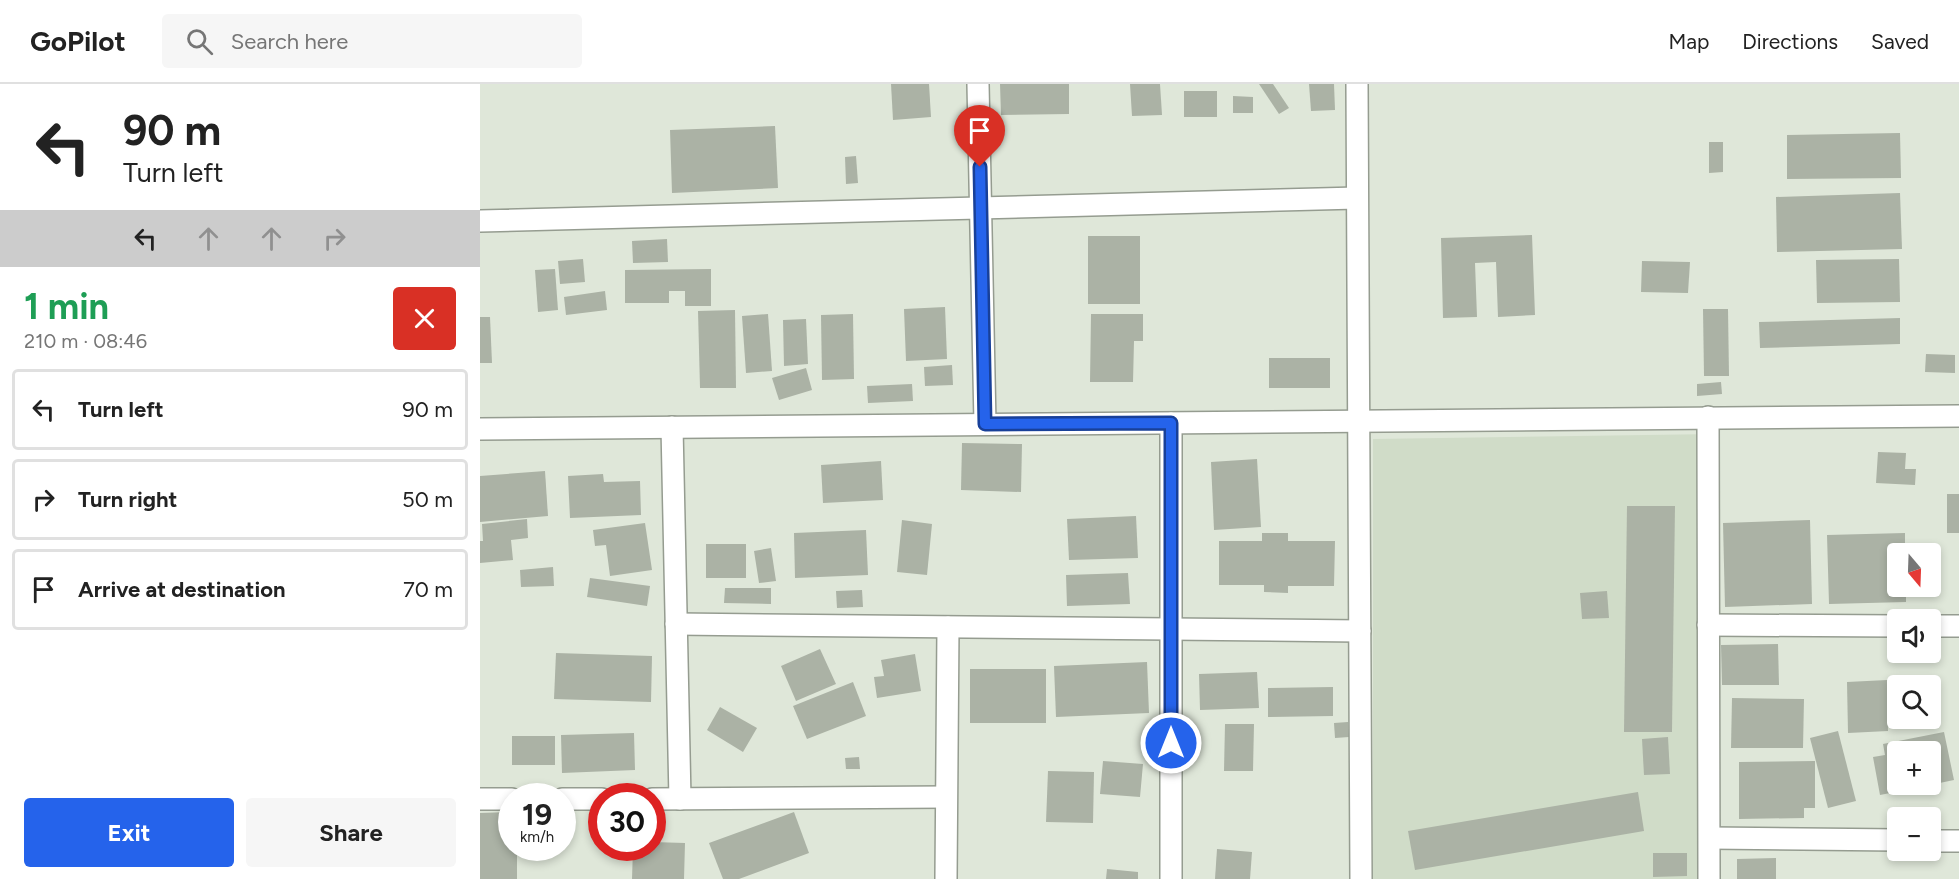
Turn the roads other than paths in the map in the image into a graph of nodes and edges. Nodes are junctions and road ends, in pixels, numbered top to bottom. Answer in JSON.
{"nodes":[{"id":1,"x":978,"y":84,"type":"edge"},
{"id":2,"x":1357,"y":84,"type":"edge"},
{"id":3,"x":1358,"y":198,"type":"junction"},
{"id":4,"x":981,"y":208,"type":"junction"},
{"id":5,"x":480,"y":221,"type":"edge"},
{"id":6,"x":1959,"y":416,"type":"edge"},
{"id":7,"x":1708,"y":417,"type":"junction"},
{"id":8,"x":1358,"y":421,"type":"junction"},
{"id":9,"x":1171,"y":423,"type":"junction"},
{"id":10,"x":985,"y":424,"type":"junction"},
{"id":11,"x":672,"y":428,"type":"junction"},
{"id":12,"x":480,"y":429,"type":"edge"},
{"id":13,"x":676,"y":624,"type":"junction"},
{"id":14,"x":1708,"y":625,"type":"junction"},
{"id":15,"x":1887,"y":626,"type":"edge"},
{"id":16,"x":1941,"y":626,"type":"edge"},
{"id":17,"x":1959,"y":626,"type":"edge"},
{"id":18,"x":948,"y":627,"type":"junction"},
{"id":19,"x":1171,"y":629,"type":"junction"},
{"id":20,"x":1360,"y":631,"type":"junction"},
{"id":21,"x":946,"y":797,"type":"junction"},
{"id":22,"x":480,"y":799,"type":"edge"},
{"id":23,"x":498,"y":799,"type":"edge"},
{"id":24,"x":666,"y":799,"type":"edge"},
{"id":25,"x":680,"y":799,"type":"junction"},
{"id":26,"x":1710,"y":838,"type":"junction"},
{"id":27,"x":1887,"y":840,"type":"edge"},
{"id":28,"x":1941,"y":841,"type":"edge"},
{"id":29,"x":1959,"y":841,"type":"edge"},
{"id":30,"x":946,"y":879,"type":"edge"},
{"id":31,"x":1171,"y":879,"type":"edge"},
{"id":32,"x":1361,"y":879,"type":"edge"},
{"id":33,"x":1709,"y":879,"type":"edge"}],
"edges":[{"from":1,"to":4,"type":"street"},
{"from":2,"to":3,"type":"street"},
{"from":3,"to":4,"type":"street"},
{"from":3,"to":8,"type":"street"},
{"from":4,"to":5,"type":"street"},
{"from":4,"to":10,"type":"street"},
{"from":6,"to":7,"type":"street"},
{"from":7,"to":8,"type":"street"},
{"from":7,"to":14,"type":"street"},
{"from":8,"to":9,"type":"street"},
{"from":8,"to":20,"type":"street"},
{"from":9,"to":10,"type":"street"},
{"from":9,"to":19,"type":"street"},
{"from":10,"to":11,"type":"street"},
{"from":11,"to":12,"type":"street"},
{"from":11,"to":13,"type":"street"},
{"from":13,"to":18,"type":"street"},
{"from":13,"to":25,"type":"street"},
{"from":14,"to":15,"type":"street"},
{"from":14,"to":26,"type":"street"},
{"from":16,"to":17,"type":"street"},
{"from":18,"to":19,"type":"street"},
{"from":18,"to":21,"type":"street"},
{"from":19,"to":20,"type":"street"},
{"from":19,"to":31,"type":"street"},
{"from":20,"to":32,"type":"street"},
{"from":21,"to":25,"type":"street"},
{"from":21,"to":30,"type":"street"},
{"from":22,"to":23,"type":"street"},
{"from":24,"to":25,"type":"street"},
{"from":26,"to":27,"type":"street"},
{"from":26,"to":33,"type":"street"},
{"from":28,"to":29,"type":"street"}]}
